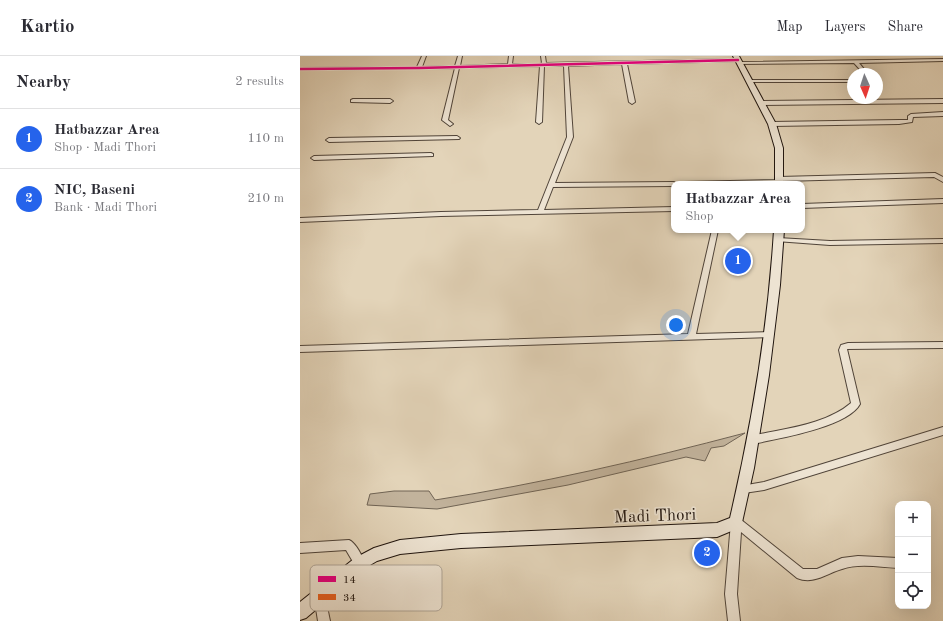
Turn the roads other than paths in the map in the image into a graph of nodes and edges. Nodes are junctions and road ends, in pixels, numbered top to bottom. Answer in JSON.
{"nodes":[{"id":1,"x":424,"y":56,"type":"edge"},
{"id":2,"x":460,"y":56,"type":"edge"},
{"id":3,"x":511,"y":56,"type":"edge"},
{"id":4,"x":543,"y":56,"type":"edge"},
{"id":5,"x":600,"y":56,"type":"edge"},
{"id":6,"x":559,"y":58,"type":"dead end"},
{"id":7,"x":693,"y":58,"type":"edge"},
{"id":8,"x":666,"y":59,"type":"edge"},
{"id":9,"x":738,"y":59,"type":"edge"},
{"id":10,"x":943,"y":60,"type":"edge"},
{"id":11,"x":855,"y":61,"type":"junction"},
{"id":12,"x":624,"y":62,"type":"junction"},
{"id":13,"x":601,"y":63,"type":"junction"},
{"id":14,"x":543,"y":64,"type":"junction"},
{"id":15,"x":559,"y":64,"type":"junction"},
{"id":16,"x":566,"y":64,"type":"junction"},
{"id":17,"x":510,"y":65,"type":"junction"},
{"id":18,"x":458,"y":67,"type":"junction"},
{"id":19,"x":419,"y":68,"type":"junction"},
{"id":20,"x":861,"y":68,"type":"edge"},
{"id":21,"x":300,"y":69,"type":"edge"},
{"id":22,"x":749,"y":81,"type":"junction"},
{"id":23,"x":847,"y":81,"type":"edge"},
{"id":24,"x":390,"y":100,"type":"dead end"},
{"id":25,"x":353,"y":101,"type":"dead end"},
{"id":26,"x":943,"y":101,"type":"edge"},
{"id":27,"x":632,"y":102,"type":"dead end"},
{"id":28,"x":761,"y":103,"type":"junction"},
{"id":29,"x":943,"y":114,"type":"edge"},
{"id":30,"x":540,"y":122,"type":"dead end"},
{"id":31,"x":450,"y":124,"type":"dead end"},
{"id":32,"x":772,"y":124,"type":"junction"},
{"id":33,"x":457,"y":138,"type":"dead end"},
{"id":34,"x":329,"y":140,"type":"dead end"},
{"id":35,"x":431,"y":154,"type":"dead end"},
{"id":36,"x":314,"y":158,"type":"dead end"},
{"id":37,"x":943,"y":180,"type":"edge"},
{"id":38,"x":779,"y":181,"type":"edge"},
{"id":39,"x":801,"y":181,"type":"edge"},
{"id":40,"x":671,"y":184,"type":"edge"},
{"id":41,"x":550,"y":185,"type":"junction"},
{"id":42,"x":943,"y":201,"type":"edge"},
{"id":43,"x":805,"y":206,"type":"edge"},
{"id":44,"x":671,"y":208,"type":"edge"},
{"id":45,"x":540,"y":212,"type":"junction"},
{"id":46,"x":300,"y":220,"type":"edge"},
{"id":47,"x":714,"y":233,"type":"edge"},
{"id":48,"x":778,"y":235,"type":"edge"},
{"id":49,"x":943,"y":241,"type":"edge"},
{"id":50,"x":769,"y":335,"type":"junction"},
{"id":51,"x":692,"y":336,"type":"junction"},
{"id":52,"x":943,"y":346,"type":"edge"},
{"id":53,"x":300,"y":350,"type":"edge"},
{"id":54,"x":943,"y":431,"type":"edge"},
{"id":55,"x":752,"y":440,"type":"junction"},
{"id":56,"x":744,"y":489,"type":"junction"},
{"id":57,"x":736,"y":522,"type":"junction"},
{"id":58,"x":300,"y":548,"type":"edge"},
{"id":59,"x":360,"y":563,"type":"junction"},
{"id":60,"x":895,"y":563,"type":"edge"},
{"id":61,"x":358,"y":565,"type":"edge"},
{"id":62,"x":310,"y":604,"type":"edge"},
{"id":63,"x":322,"y":611,"type":"edge"},
{"id":64,"x":300,"y":612,"type":"edge"},
{"id":65,"x":324,"y":621,"type":"edge"},
{"id":66,"x":734,"y":621,"type":"edge"}],
"edges":[{"from":1,"to":19,"type":"street"},
{"from":2,"to":18,"type":"street"},
{"from":3,"to":17,"type":"street"},
{"from":4,"to":14,"type":"street"},
{"from":5,"to":13,"type":"street"},
{"from":6,"to":15,"type":"street"},
{"from":7,"to":8,"type":"street"},
{"from":7,"to":9,"type":"street"},
{"from":8,"to":12,"type":"street"},
{"from":9,"to":11,"type":"street"},
{"from":9,"to":22,"type":"main road"},
{"from":10,"to":11,"type":"street"},
{"from":11,"to":20,"type":"street"},
{"from":12,"to":13,"type":"street"},
{"from":12,"to":27,"type":"street"},
{"from":13,"to":16,"type":"street"},
{"from":14,"to":15,"type":"street"},
{"from":14,"to":17,"type":"street"},
{"from":14,"to":30,"type":"street"},
{"from":15,"to":16,"type":"street"},
{"from":16,"to":41,"type":"street"},
{"from":17,"to":18,"type":"street"},
{"from":18,"to":19,"type":"street"},
{"from":18,"to":31,"type":"street"},
{"from":19,"to":21,"type":"street"},
{"from":22,"to":23,"type":"street"},
{"from":22,"to":28,"type":"main road"},
{"from":24,"to":25,"type":"street"},
{"from":26,"to":28,"type":"street"},
{"from":28,"to":32,"type":"main road"},
{"from":29,"to":32,"type":"street"},
{"from":32,"to":38,"type":"main road"},
{"from":33,"to":34,"type":"street"},
{"from":35,"to":36,"type":"street"},
{"from":37,"to":39,"type":"street"},
{"from":40,"to":41,"type":"street"},
{"from":41,"to":45,"type":"street"},
{"from":42,"to":43,"type":"street"},
{"from":44,"to":45,"type":"street"},
{"from":45,"to":46,"type":"street"},
{"from":47,"to":51,"type":"street"},
{"from":48,"to":49,"type":"street"},
{"from":48,"to":50,"type":"main road"},
{"from":50,"to":51,"type":"street"},
{"from":50,"to":55,"type":"main road"},
{"from":51,"to":53,"type":"street"},
{"from":52,"to":55,"type":"street"},
{"from":54,"to":56,"type":"street"},
{"from":55,"to":56,"type":"main road"},
{"from":56,"to":57,"type":"main road"},
{"from":57,"to":59,"type":"main road","name":"Madi Thori"},
{"from":57,"to":60,"type":"street"},
{"from":57,"to":66,"type":"street"},
{"from":58,"to":59,"type":"street"},
{"from":59,"to":61,"type":"main road","name":"Madi Thori"},
{"from":62,"to":64,"type":"main road","name":"Madi Thori"},
{"from":63,"to":65,"type":"street"}]}
